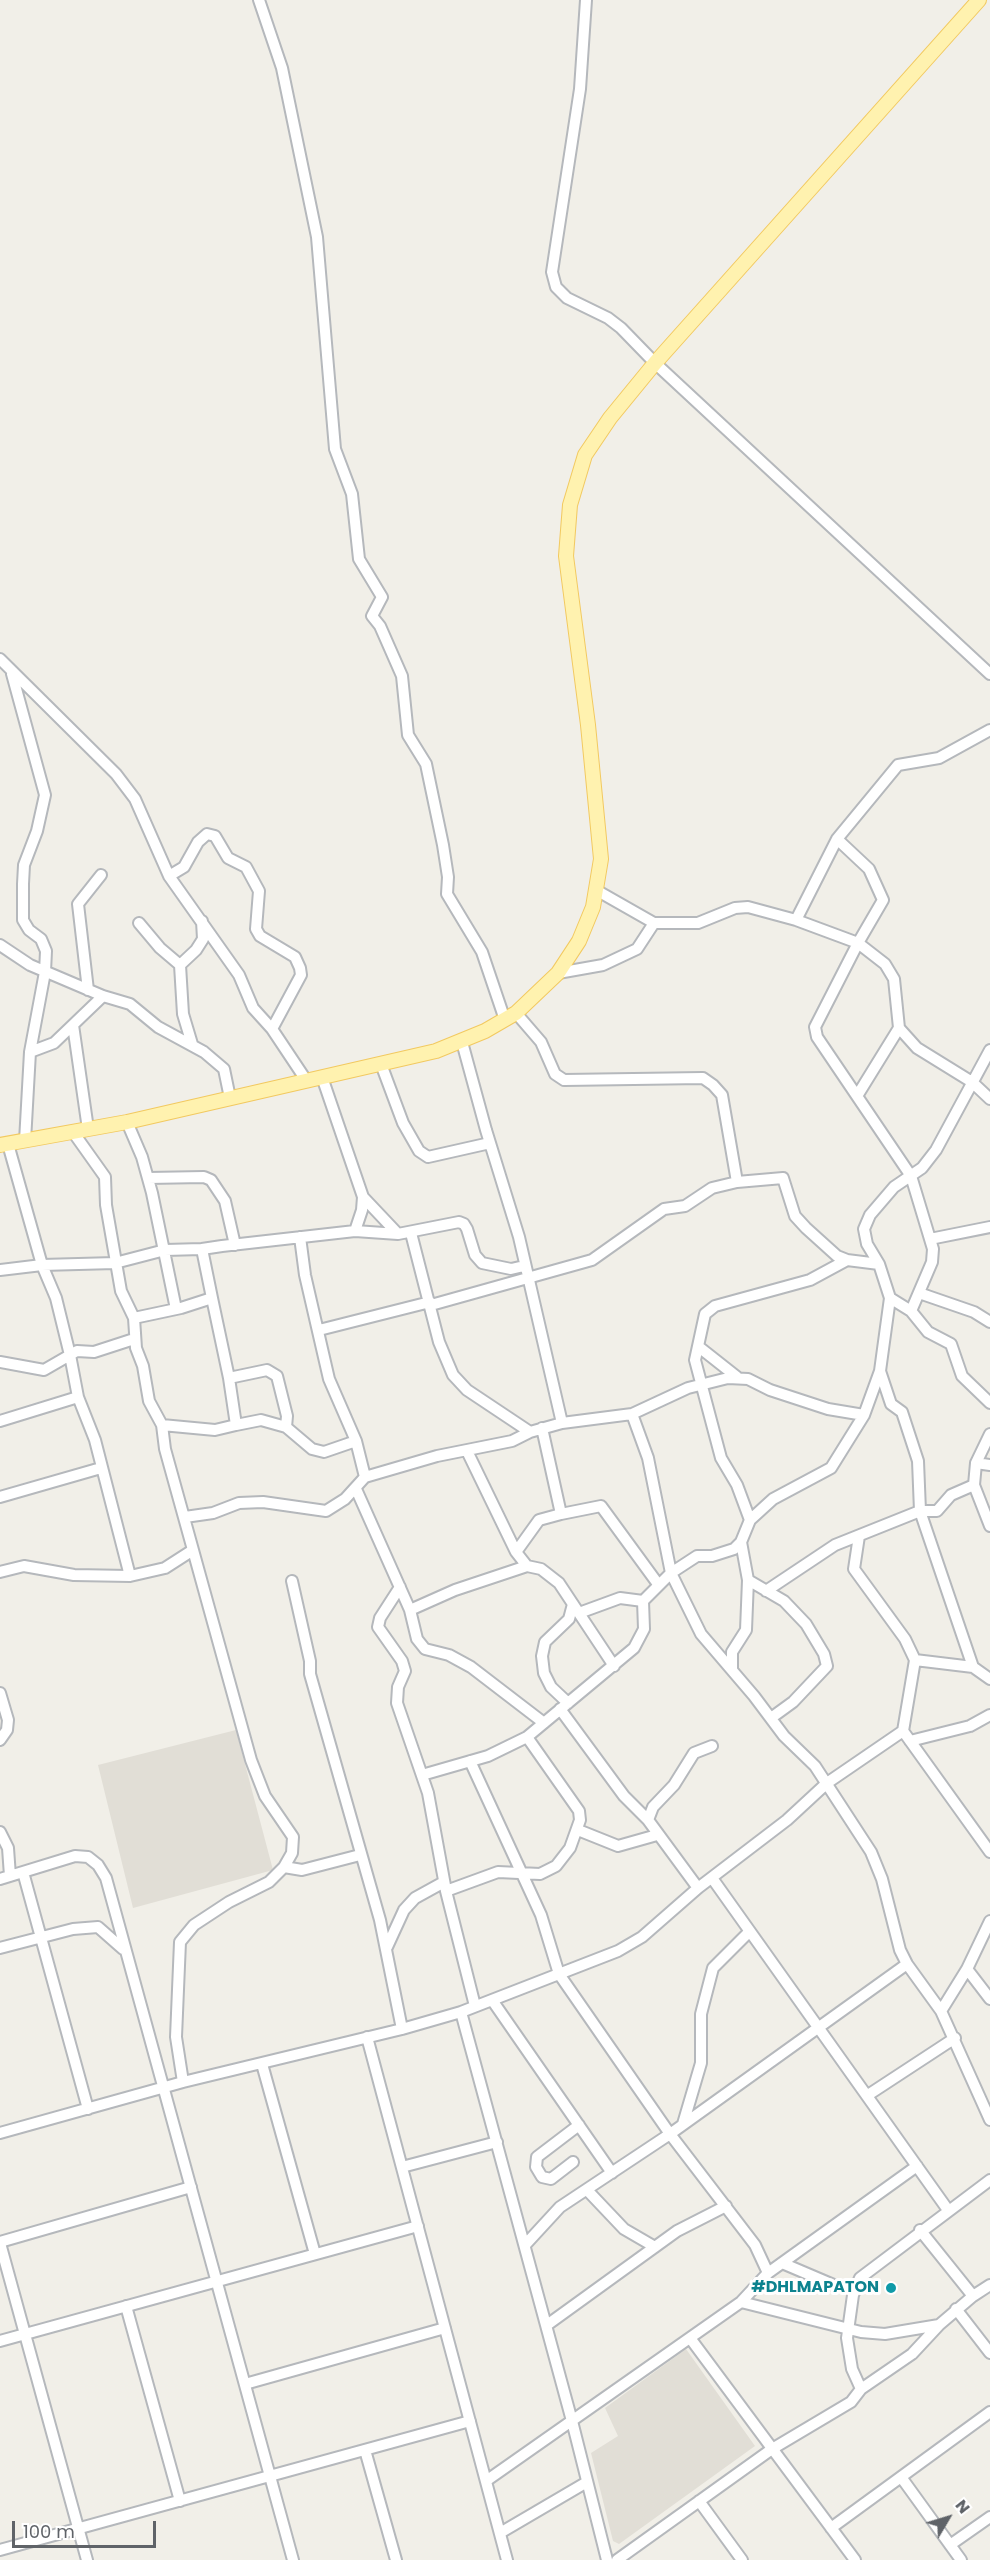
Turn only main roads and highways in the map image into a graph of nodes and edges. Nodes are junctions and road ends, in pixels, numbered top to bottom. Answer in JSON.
{"nodes":[{"id":1,"x":979,"y":0,"type":"edge"},
{"id":2,"x":4,"y":1144,"type":"edge"}],
"edges":[{"from":1,"to":2,"type":"main road"}]}
